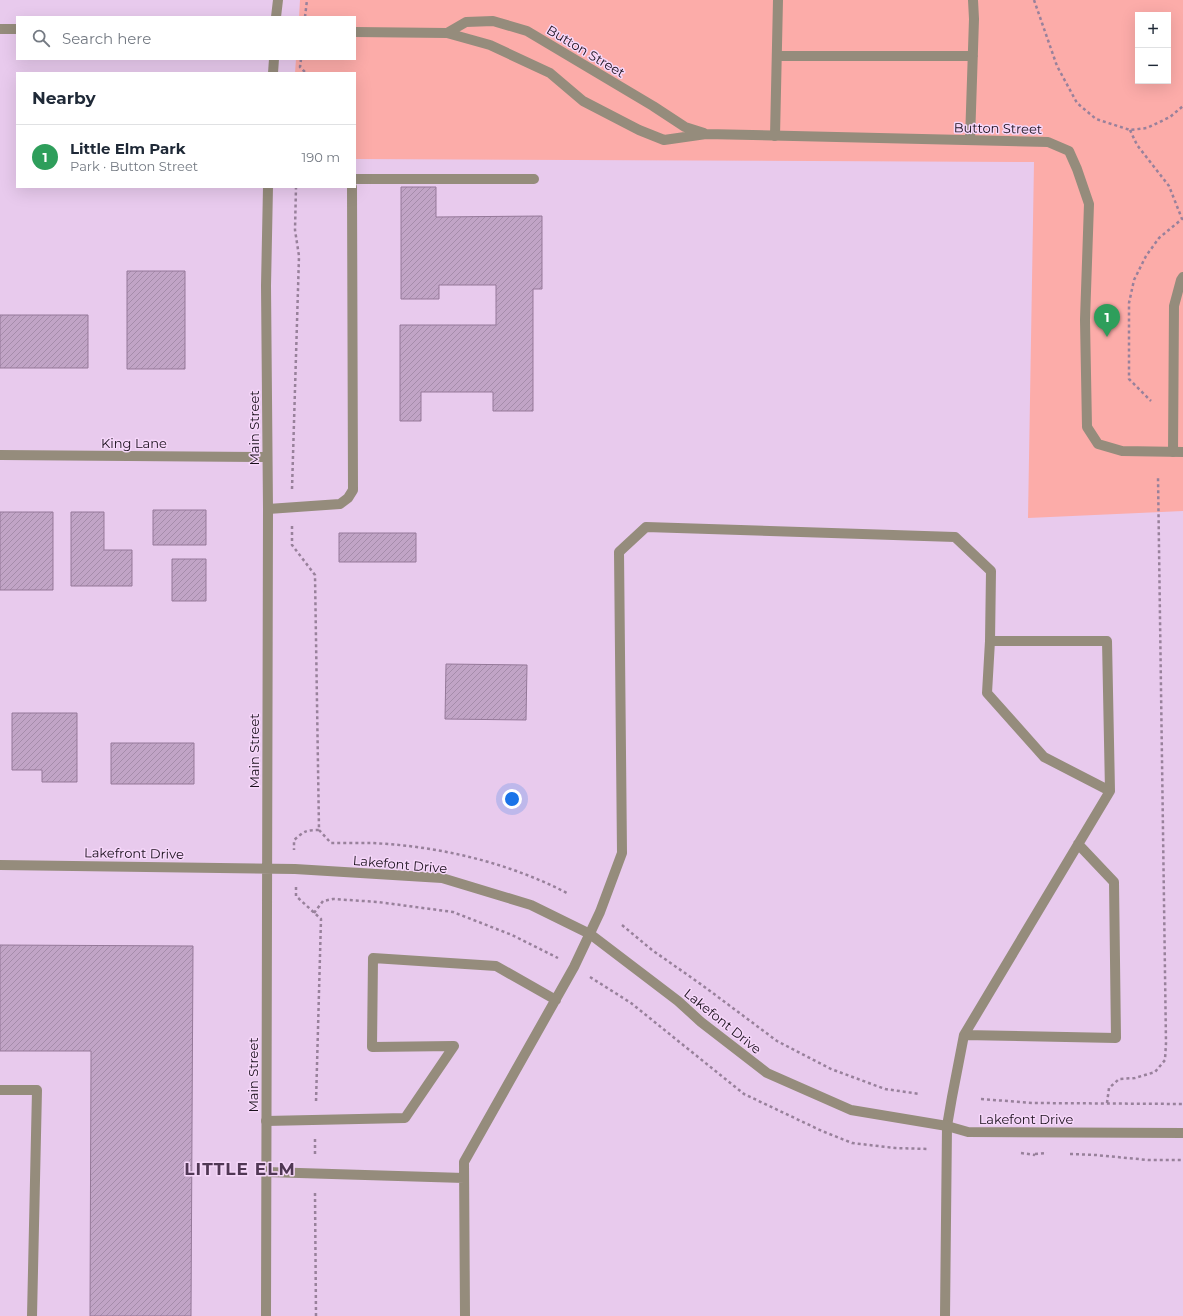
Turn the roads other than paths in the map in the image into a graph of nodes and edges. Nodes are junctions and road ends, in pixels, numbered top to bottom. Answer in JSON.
{"nodes":[{"id":1,"x":278,"y":0,"type":"edge"},
{"id":2,"x":778,"y":0,"type":"edge"},
{"id":3,"x":973,"y":0,"type":"edge"},
{"id":4,"x":276,"y":16,"type":"edge"},
{"id":5,"x":0,"y":29,"type":"edge"},
{"id":6,"x":16,"y":29,"type":"edge"},
{"id":7,"x":356,"y":32,"type":"edge"},
{"id":8,"x":447,"y":32,"type":"junction"},
{"id":9,"x":777,"y":56,"type":"junction"},
{"id":10,"x":973,"y":56,"type":"junction"},
{"id":11,"x":274,"y":60,"type":"edge"},
{"id":12,"x":273,"y":72,"type":"edge"},
{"id":13,"x":706,"y":134,"type":"junction"},
{"id":14,"x":775,"y":136,"type":"junction"},
{"id":15,"x":970,"y":140,"type":"junction"},
{"id":16,"x":356,"y":179,"type":"edge"},
{"id":17,"x":534,"y":179,"type":"dead end"},
{"id":18,"x":268,"y":188,"type":"edge"},
{"id":19,"x":352,"y":188,"type":"edge"},
{"id":20,"x":1183,"y":277,"type":"edge"},
{"id":21,"x":1178,"y":452,"type":"edge"},
{"id":22,"x":0,"y":455,"type":"edge"},
{"id":23,"x":267,"y":457,"type":"junction"},
{"id":24,"x":268,"y":509,"type":"junction"},
{"id":25,"x":990,"y":641,"type":"junction"},
{"id":26,"x":1110,"y":791,"type":"junction"},
{"id":27,"x":1078,"y":844,"type":"junction"},
{"id":28,"x":0,"y":865,"type":"edge"},
{"id":29,"x":267,"y":868,"type":"junction"},
{"id":30,"x":590,"y":934,"type":"junction"},
{"id":31,"x":556,"y":1000,"type":"junction"},
{"id":32,"x":964,"y":1035,"type":"junction"},
{"id":33,"x":0,"y":1090,"type":"edge"},
{"id":34,"x":266,"y":1121,"type":"junction"},
{"id":35,"x":947,"y":1126,"type":"junction"},
{"id":36,"x":1183,"y":1133,"type":"edge"},
{"id":37,"x":266,"y":1172,"type":"junction"},
{"id":38,"x":464,"y":1178,"type":"junction"},
{"id":39,"x":32,"y":1316,"type":"edge"},
{"id":40,"x":266,"y":1316,"type":"edge"},
{"id":41,"x":465,"y":1316,"type":"edge"},
{"id":42,"x":945,"y":1316,"type":"edge"}],
"edges":[{"from":1,"to":4,"type":"street"},
{"from":2,"to":9,"type":"street"},
{"from":3,"to":10,"type":"street"},
{"from":5,"to":6,"type":"street"},
{"from":7,"to":8,"type":"street","name":"Button Street"},
{"from":8,"to":13,"type":"street","name":"Button Street"},
{"from":8,"to":13,"type":"street","name":"Button Street"},
{"from":9,"to":10,"type":"street"},
{"from":9,"to":14,"type":"street"},
{"from":10,"to":15,"type":"street"},
{"from":11,"to":12,"type":"street"},
{"from":13,"to":14,"type":"street","name":"Button Street"},
{"from":14,"to":15,"type":"street","name":"Button Street"},
{"from":15,"to":21,"type":"street","name":"Button Street"},
{"from":16,"to":17,"type":"street"},
{"from":18,"to":23,"type":"street","name":"Main Street"},
{"from":19,"to":24,"type":"street"},
{"from":20,"to":21,"type":"street"},
{"from":22,"to":23,"type":"street","name":"King Lane"},
{"from":23,"to":24,"type":"street","name":"Main Street"},
{"from":24,"to":29,"type":"street","name":"Main Street"},
{"from":25,"to":26,"type":"street"},
{"from":25,"to":26,"type":"street"},
{"from":25,"to":30,"type":"street"},
{"from":26,"to":27,"type":"street"},
{"from":27,"to":32,"type":"street"},
{"from":27,"to":32,"type":"street"},
{"from":28,"to":29,"type":"street","name":"Lakefront Drive"},
{"from":29,"to":30,"type":"street","name":"Lakefont Drive"},
{"from":29,"to":34,"type":"street","name":"Main Street"},
{"from":30,"to":31,"type":"street"},
{"from":30,"to":35,"type":"street","name":"Lakefont Drive"},
{"from":31,"to":34,"type":"street"},
{"from":31,"to":38,"type":"street"},
{"from":32,"to":35,"type":"street"},
{"from":33,"to":39,"type":"street"},
{"from":34,"to":37,"type":"street","name":"Main Street"},
{"from":35,"to":36,"type":"street","name":"Lakefont Drive"},
{"from":35,"to":42,"type":"street"},
{"from":37,"to":38,"type":"street"},
{"from":37,"to":40,"type":"street","name":"Main Street"},
{"from":38,"to":41,"type":"street"}]}
